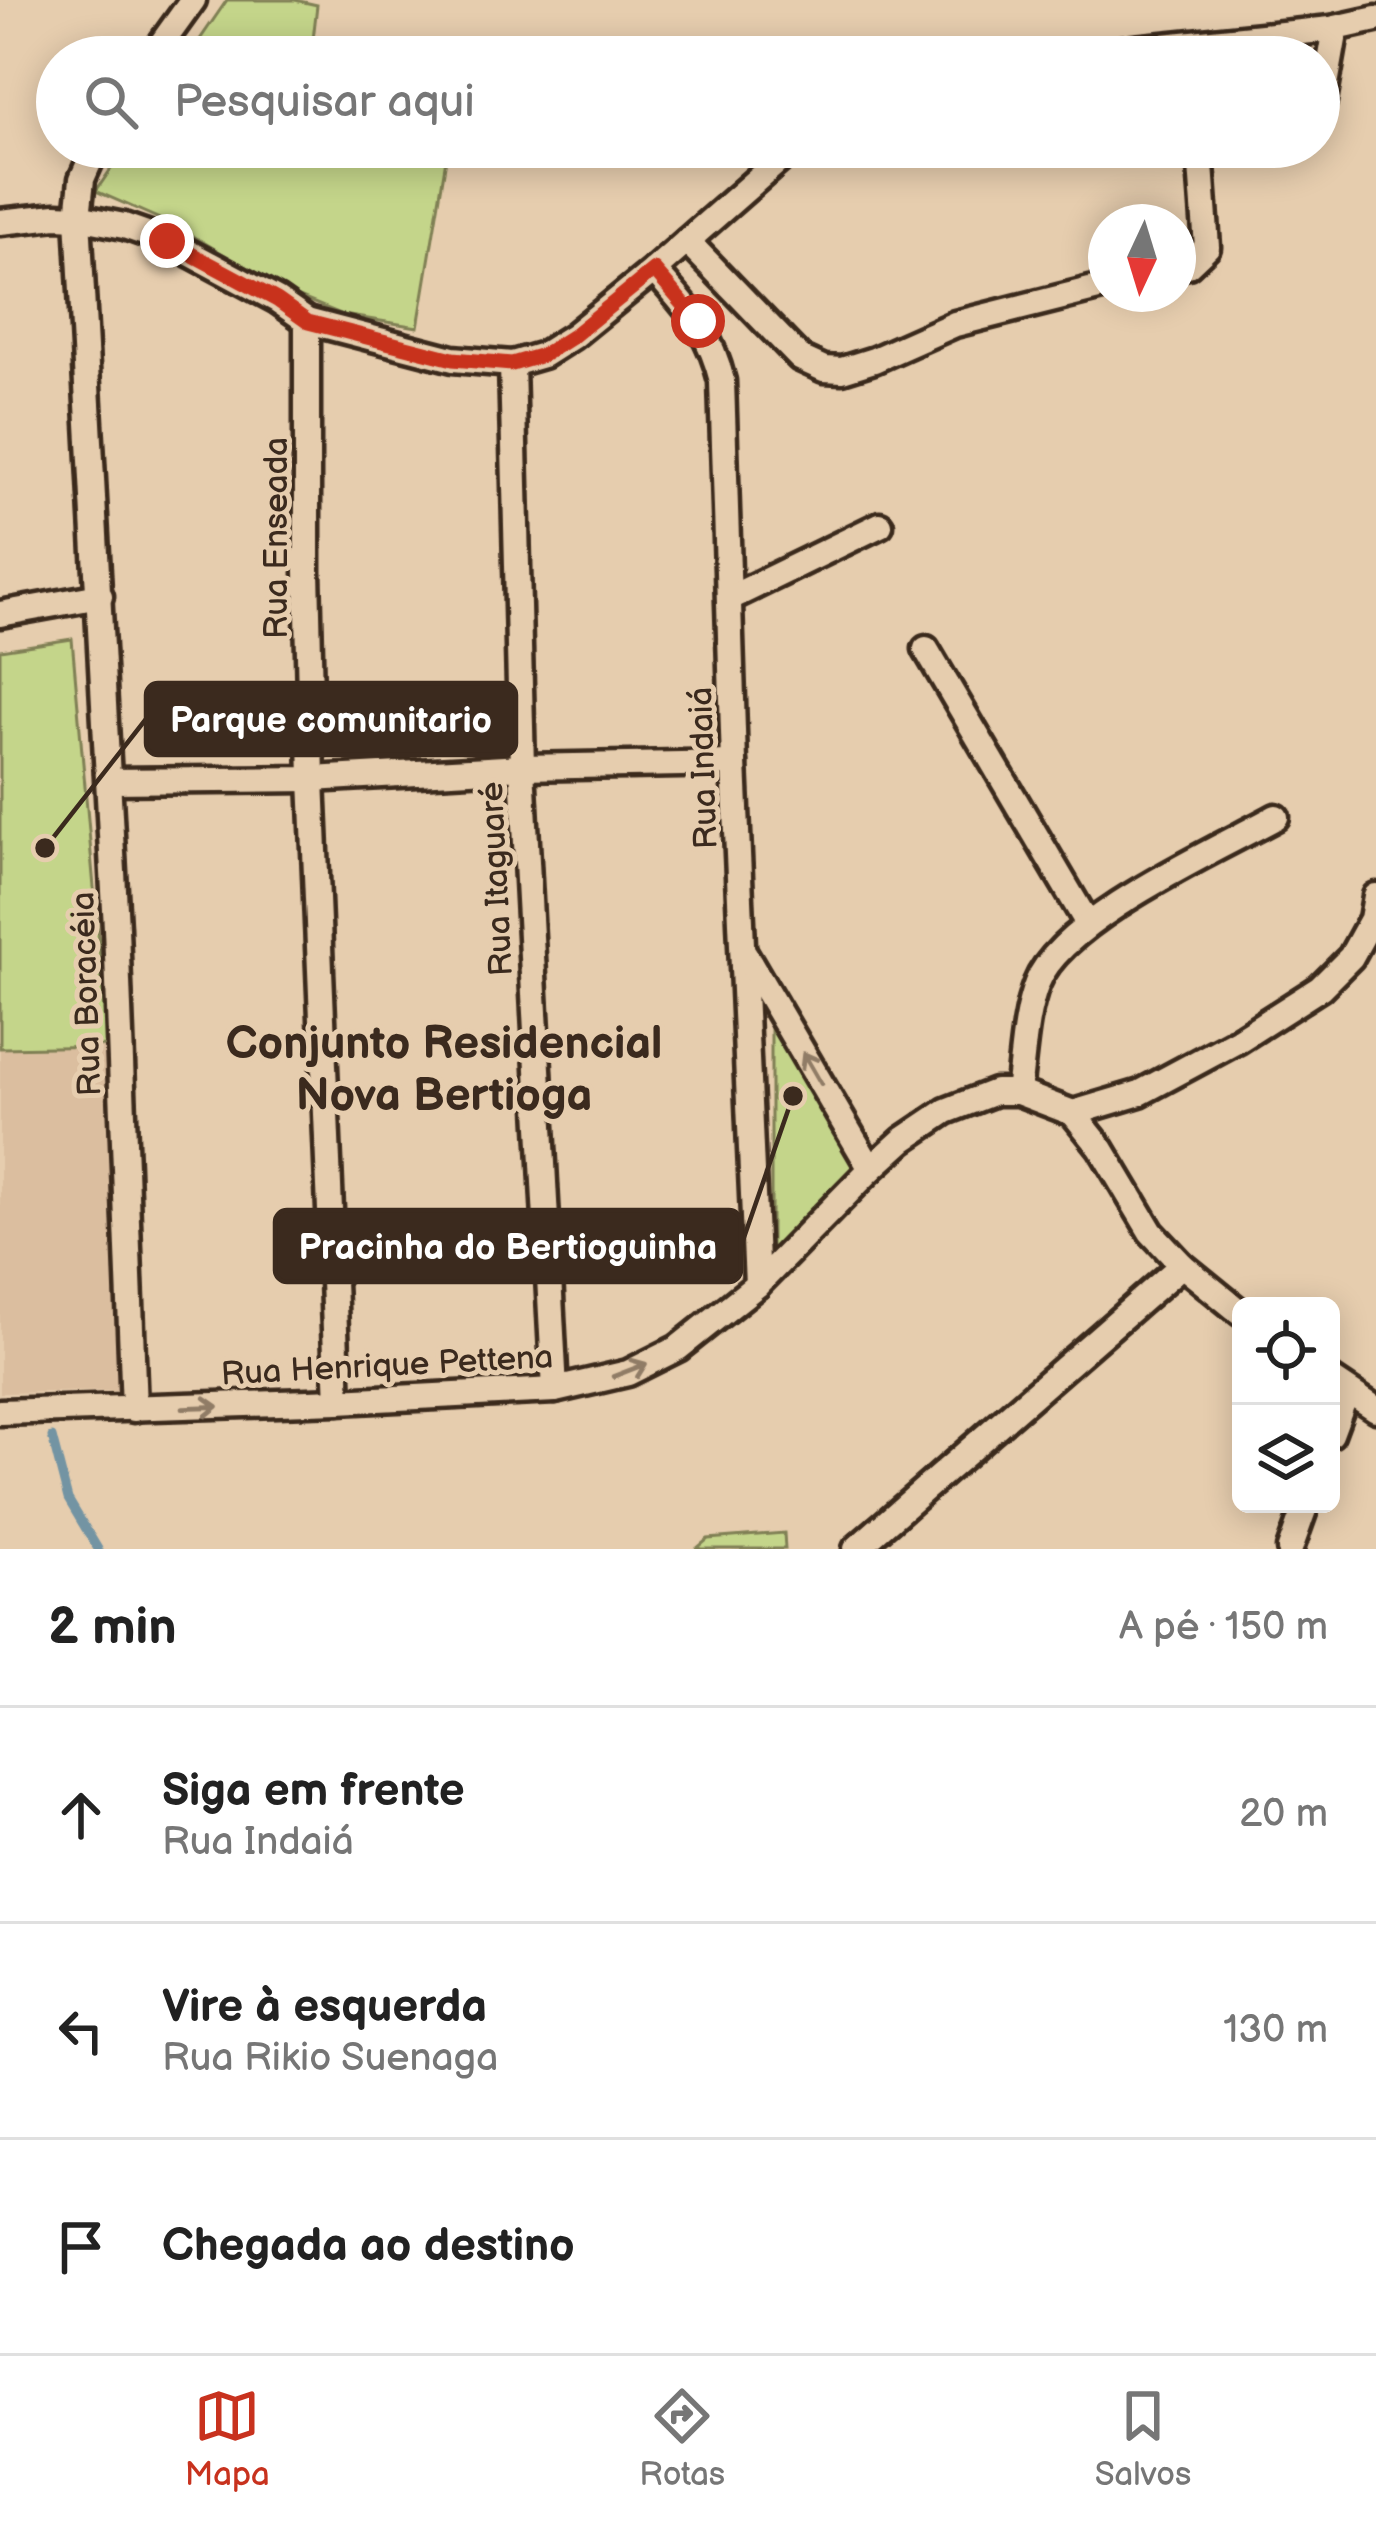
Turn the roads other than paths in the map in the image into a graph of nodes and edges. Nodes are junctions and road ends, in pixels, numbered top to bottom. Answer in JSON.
{"nodes":[{"id":1,"x":194,"y":0,"type":"edge"},
{"id":2,"x":1376,"y":20,"type":"edge"},
{"id":3,"x":1336,"y":28,"type":"junction"},
{"id":4,"x":167,"y":36,"type":"edge"},
{"id":5,"x":1258,"y":36,"type":"edge"},
{"id":6,"x":1335,"y":36,"type":"edge"},
{"id":7,"x":87,"y":168,"type":"edge"},
{"id":8,"x":770,"y":168,"type":"edge"},
{"id":9,"x":1201,"y":168,"type":"edge"},
{"id":10,"x":78,"y":217,"type":"junction"},
{"id":11,"x":0,"y":222,"type":"edge"},
{"id":12,"x":686,"y":242,"type":"junction"},
{"id":13,"x":1196,"y":257,"type":"edge"},
{"id":14,"x":654,"y":270,"type":"junction"},
{"id":15,"x":1088,"y":291,"type":"edge"},
{"id":16,"x":308,"y":322,"type":"junction"},
{"id":17,"x":512,"y":364,"type":"junction"},
{"id":18,"x":880,"y":525,"type":"dead end"},
{"id":19,"x":100,"y":596,"type":"junction"},
{"id":20,"x":730,"y":598,"type":"junction"},
{"id":21,"x":0,"y":614,"type":"edge"},
{"id":22,"x":926,"y":649,"type":"dead end"},
{"id":23,"x":734,"y":763,"type":"junction"},
{"id":24,"x":522,"y":767,"type":"junction"},
{"id":25,"x":312,"y":779,"type":"junction"},
{"id":26,"x":109,"y":781,"type":"junction"},
{"id":27,"x":1276,"y":817,"type":"dead end"},
{"id":28,"x":1376,"y":896,"type":"edge"},
{"id":29,"x":1088,"y":924,"type":"junction"},
{"id":30,"x":743,"y":951,"type":"junction"},
{"id":31,"x":1018,"y":1092,"type":"junction"},
{"id":32,"x":1073,"y":1114,"type":"junction"},
{"id":33,"x":871,"y":1169,"type":"junction"},
{"id":34,"x":1182,"y":1265,"type":"junction"},
{"id":35,"x":757,"y":1285,"type":"junction"},
{"id":36,"x":1232,"y":1306,"type":"edge"},
{"id":37,"x":1340,"y":1386,"type":"edge"},
{"id":38,"x":555,"y":1390,"type":"junction"},
{"id":39,"x":338,"y":1402,"type":"junction"},
{"id":40,"x":134,"y":1409,"type":"junction"},
{"id":41,"x":1376,"y":1409,"type":"edge"},
{"id":42,"x":0,"y":1412,"type":"edge"},
{"id":43,"x":1303,"y":1513,"type":"edge"},
{"id":44,"x":856,"y":1549,"type":"edge"},
{"id":45,"x":1290,"y":1549,"type":"edge"}],
"edges":[{"from":1,"to":4,"type":"street"},
{"from":2,"to":3,"type":"street"},
{"from":3,"to":5,"type":"street"},
{"from":3,"to":6,"type":"street"},
{"from":7,"to":10,"type":"street","name":"Rua Boracéia"},
{"from":8,"to":12,"type":"street"},
{"from":9,"to":13,"type":"street"},
{"from":10,"to":11,"type":"street"},
{"from":10,"to":16,"type":"street"},
{"from":10,"to":19,"type":"street","name":"Rua Boracéia"},
{"from":12,"to":14,"type":"street"},
{"from":12,"to":15,"type":"street"},
{"from":14,"to":17,"type":"street"},
{"from":14,"to":20,"type":"street","name":"Rua Indaiá"},
{"from":16,"to":17,"type":"street"},
{"from":16,"to":25,"type":"street","name":"Rua Enseada"},
{"from":17,"to":24,"type":"street","name":"Rua Itaguaré"},
{"from":18,"to":20,"type":"street"},
{"from":19,"to":21,"type":"street"},
{"from":19,"to":26,"type":"street","name":"Rua Boracéia"},
{"from":20,"to":23,"type":"street","name":"Rua Indaiá"},
{"from":22,"to":29,"type":"street"},
{"from":23,"to":24,"type":"street"},
{"from":23,"to":30,"type":"street","name":"Rua Indaiá"},
{"from":24,"to":25,"type":"street"},
{"from":24,"to":38,"type":"street","name":"Rua Itaguaré"},
{"from":25,"to":26,"type":"street"},
{"from":25,"to":39,"type":"street","name":"Rua Enseada"},
{"from":26,"to":40,"type":"street","name":"Rua Boracéia"},
{"from":27,"to":29,"type":"street"},
{"from":28,"to":32,"type":"street"},
{"from":29,"to":31,"type":"street"},
{"from":33,"to":30,"type":"street","one_way":true},
{"from":30,"to":35,"type":"street","name":"Rua Indaiá"},
{"from":31,"to":32,"type":"street"},
{"from":31,"to":33,"type":"street","name":"Rua Henrique Pettena"},
{"from":32,"to":34,"type":"street"},
{"from":33,"to":35,"type":"street","name":"Rua Henrique Pettena"},
{"from":34,"to":36,"type":"street"},
{"from":34,"to":44,"type":"street"},
{"from":38,"to":35,"type":"street","name":"Rua Henrique Pettena","one_way":true},
{"from":37,"to":41,"type":"street"},
{"from":38,"to":39,"type":"street","name":"Rua Henrique Pettena"},
{"from":40,"to":39,"type":"street","name":"Rua Henrique Pettena","one_way":true},
{"from":40,"to":42,"type":"street","name":"Rua Henrique Pettena"},
{"from":43,"to":45,"type":"street"}]}
